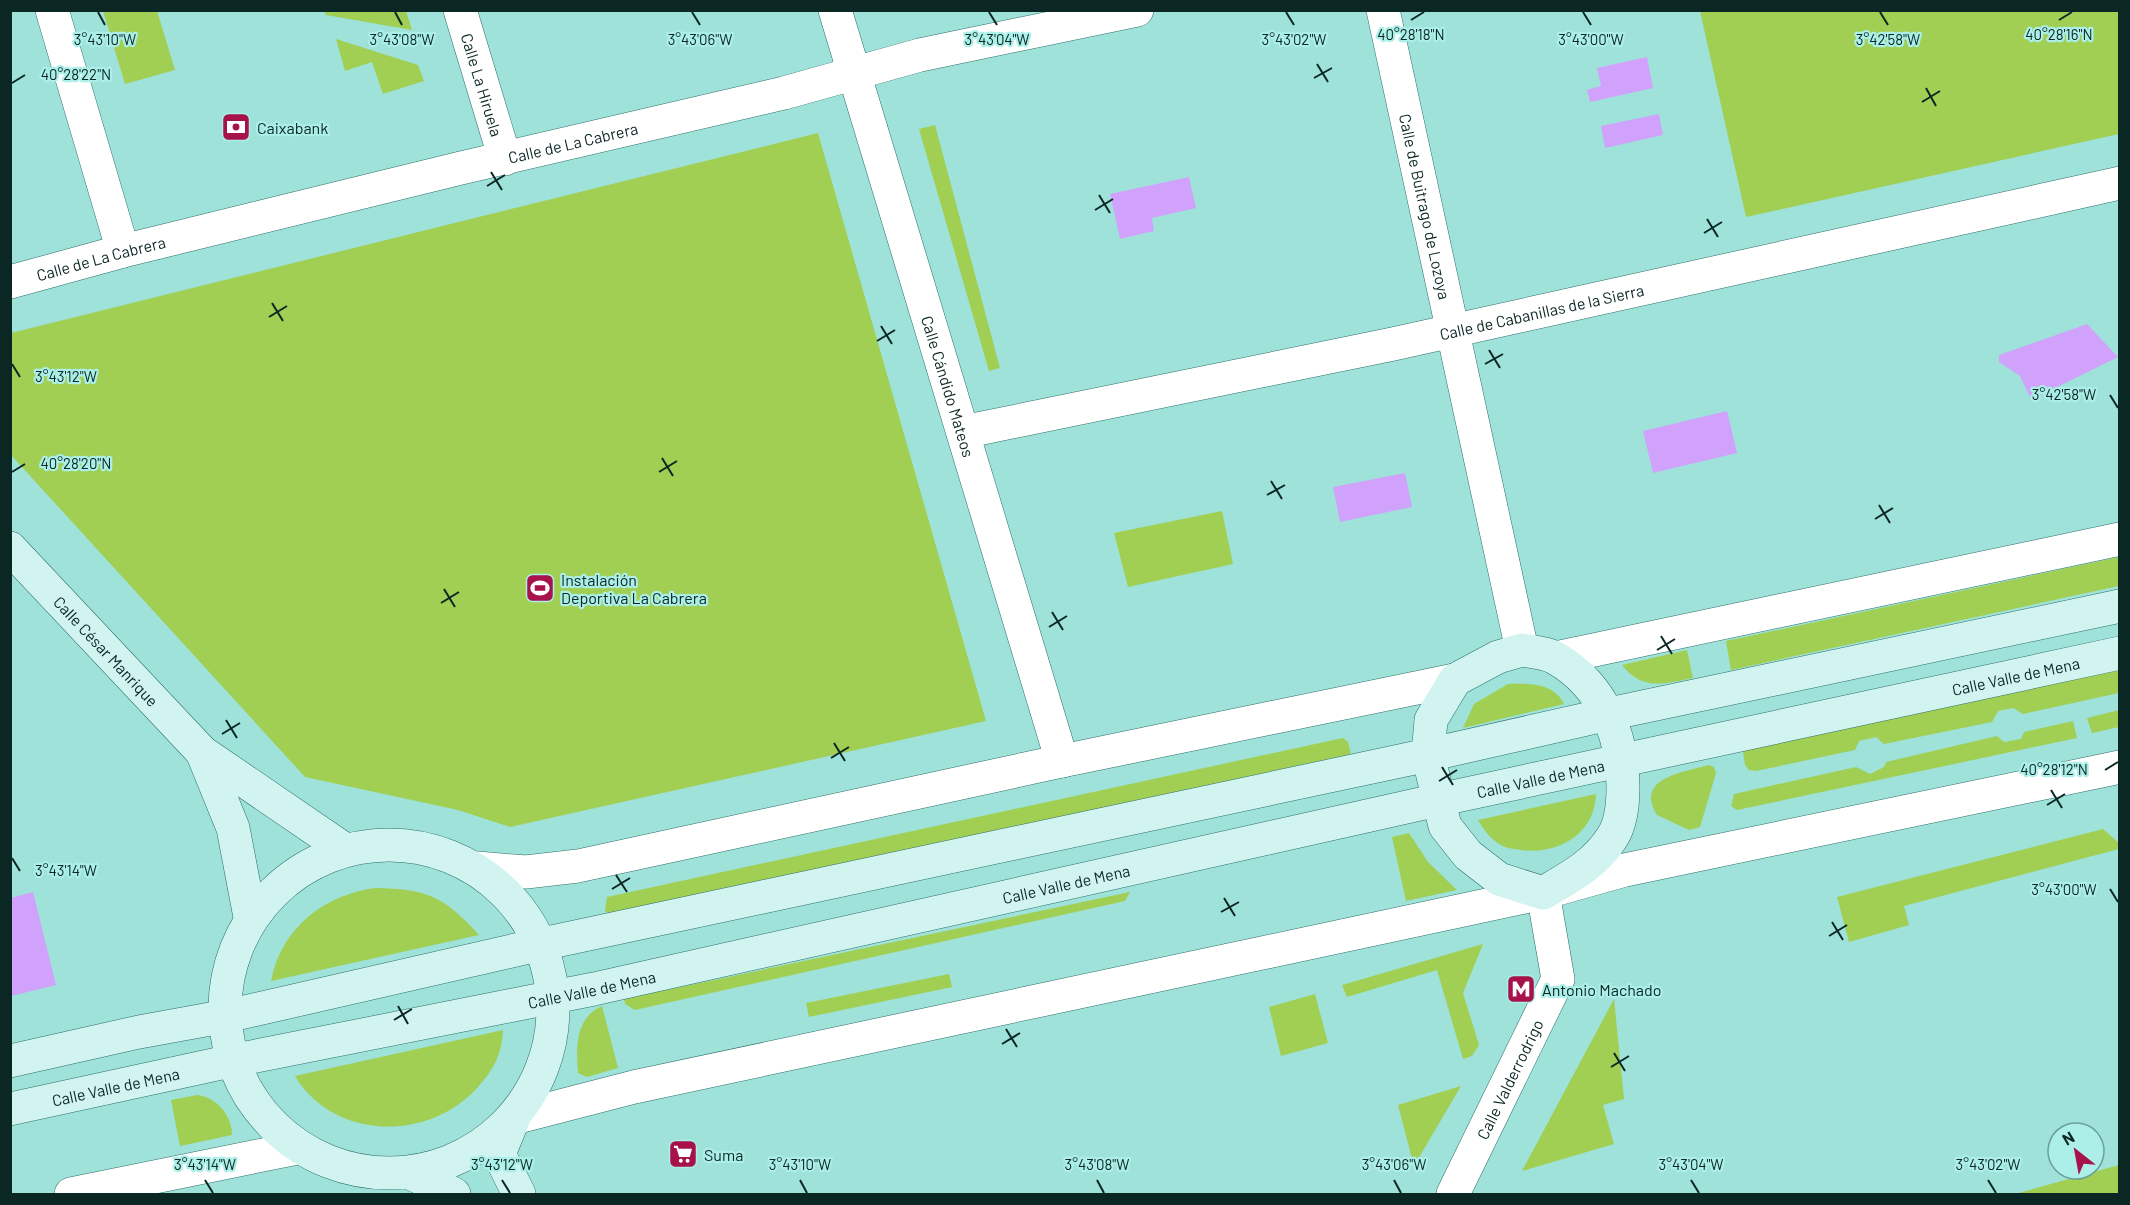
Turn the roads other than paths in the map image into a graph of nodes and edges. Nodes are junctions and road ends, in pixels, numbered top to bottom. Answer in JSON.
{"nodes":[{"id":1,"x":52,"y":10,"type":"edge"},
{"id":2,"x":460,"y":10,"type":"edge"},
{"id":3,"x":835,"y":10,"type":"edge"},
{"id":4,"x":1137,"y":10,"type":"edge"},
{"id":5,"x":1383,"y":10,"type":"edge"},
{"id":6,"x":853,"y":74,"type":"junction"},
{"id":7,"x":505,"y":159,"type":"junction"},
{"id":8,"x":2120,"y":183,"type":"edge"},
{"id":9,"x":123,"y":251,"type":"junction"},
{"id":10,"x":10,"y":282,"type":"edge"},
{"id":11,"x":1454,"y":331,"type":"junction"},
{"id":12,"x":963,"y":432,"type":"junction"},
{"id":13,"x":2120,"y":539,"type":"edge"},
{"id":14,"x":10,"y":548,"type":"edge"},
{"id":15,"x":2120,"y":606,"type":"edge"},
{"id":16,"x":1522,"y":650,"type":"junction"},
{"id":17,"x":2120,"y":653,"type":"edge"},
{"id":18,"x":1556,"y":657,"type":"junction"},
{"id":19,"x":1455,"y":681,"type":"junction"},
{"id":20,"x":1609,"y":714,"type":"junction"},
{"id":21,"x":202,"y":752,"type":"junction"},
{"id":22,"x":1428,"y":755,"type":"junction"},
{"id":23,"x":1062,"y":761,"type":"junction"},
{"id":24,"x":1623,"y":761,"type":"junction"},
{"id":25,"x":2120,"y":767,"type":"edge"},
{"id":26,"x":1438,"y":800,"type":"junction"},
{"id":27,"x":344,"y":849,"type":"junction"},
{"id":28,"x":477,"y":868,"type":"junction"},
{"id":29,"x":1543,"y":893,"type":"junction"},
{"id":30,"x":250,"y":917,"type":"junction"},
{"id":31,"x":542,"y":944,"type":"junction"},
{"id":32,"x":555,"y":997,"type":"junction"},
{"id":33,"x":227,"y":1016,"type":"junction"},
{"id":34,"x":10,"y":1061,"type":"edge"},
{"id":35,"x":231,"y":1061,"type":"junction"},
{"id":36,"x":10,"y":1109,"type":"edge"},
{"id":37,"x":514,"y":1118,"type":"junction"},
{"id":38,"x":297,"y":1148,"type":"junction"},
{"id":39,"x":412,"y":1174,"type":"junction"},
{"id":40,"x":71,"y":1194,"type":"edge"},
{"id":41,"x":454,"y":1194,"type":"edge"},
{"id":42,"x":519,"y":1194,"type":"edge"},
{"id":43,"x":1454,"y":1194,"type":"edge"}],
"edges":[{"from":1,"to":9,"type":"street"},
{"from":2,"to":7,"type":"street","name":"Calle La Hiruela"},
{"from":3,"to":6,"type":"street","name":"Calle Cándido Mateos"},
{"from":4,"to":6,"type":"street","name":"Calle de La Cabrera"},
{"from":5,"to":11,"type":"street","name":"Calle de Buitrago de Lozoya"},
{"from":6,"to":7,"type":"street","name":"Calle de La Cabrera"},
{"from":6,"to":12,"type":"street","name":"Calle Cándido Mateos"},
{"from":7,"to":9,"type":"street","name":"Calle de La Cabrera"},
{"from":8,"to":11,"type":"street","name":"Calle de Cabanillas de la Sierra"},
{"from":9,"to":10,"type":"street","name":"Calle de La Cabrera"},
{"from":11,"to":12,"type":"street","name":"Calle de Cabanillas de la Sierra"},
{"from":11,"to":16,"type":"street","name":"Calle de Buitrago de Lozoya"},
{"from":12,"to":23,"type":"street","name":"Calle Cándido Mateos"},
{"from":13,"to":18,"type":"street"},
{"from":14,"to":21,"type":"main road","name":"Calle César Manrique"},
{"from":15,"to":20,"type":"main road"},
{"from":16,"to":18,"type":"main road"},
{"from":16,"to":19,"type":"main road"},
{"from":17,"to":24,"type":"main road","name":"Calle Valle de Mena"},
{"from":18,"to":20,"type":"main road"},
{"from":19,"to":22,"type":"main road"},
{"from":19,"to":23,"type":"street"},
{"from":20,"to":22,"type":"main road"},
{"from":20,"to":24,"type":"main road"},
{"from":21,"to":27,"type":"main road","name":"Calle César Manrique"},
{"from":21,"to":30,"type":"main road","name":"Calle César Manrique"},
{"from":22,"to":26,"type":"main road"},
{"from":22,"to":31,"type":"main road"},
{"from":23,"to":28,"type":"street"},
{"from":24,"to":26,"type":"main road","name":"Calle Valle de Mena"},
{"from":24,"to":29,"type":"main road"},
{"from":25,"to":29,"type":"street"},
{"from":26,"to":29,"type":"main road"},
{"from":26,"to":32,"type":"main road","name":"Calle Valle de Mena"},
{"from":27,"to":28,"type":"main road"},
{"from":27,"to":30,"type":"main road"},
{"from":28,"to":31,"type":"main road"},
{"from":29,"to":37,"type":"street"},
{"from":29,"to":43,"type":"street","name":"Calle Valderrodrigo"},
{"from":30,"to":33,"type":"main road"},
{"from":31,"to":32,"type":"main road"},
{"from":31,"to":33,"type":"main road"},
{"from":32,"to":35,"type":"main road","name":"Calle Valle de Mena"},
{"from":32,"to":37,"type":"main road"},
{"from":33,"to":34,"type":"main road"},
{"from":33,"to":35,"type":"main road"},
{"from":35,"to":36,"type":"main road","name":"Calle Valle de Mena"},
{"from":35,"to":38,"type":"main road"},
{"from":37,"to":39,"type":"main road"},
{"from":37,"to":42,"type":"main road"},
{"from":38,"to":39,"type":"main road"},
{"from":38,"to":40,"type":"street"},
{"from":39,"to":41,"type":"main road"}]}
